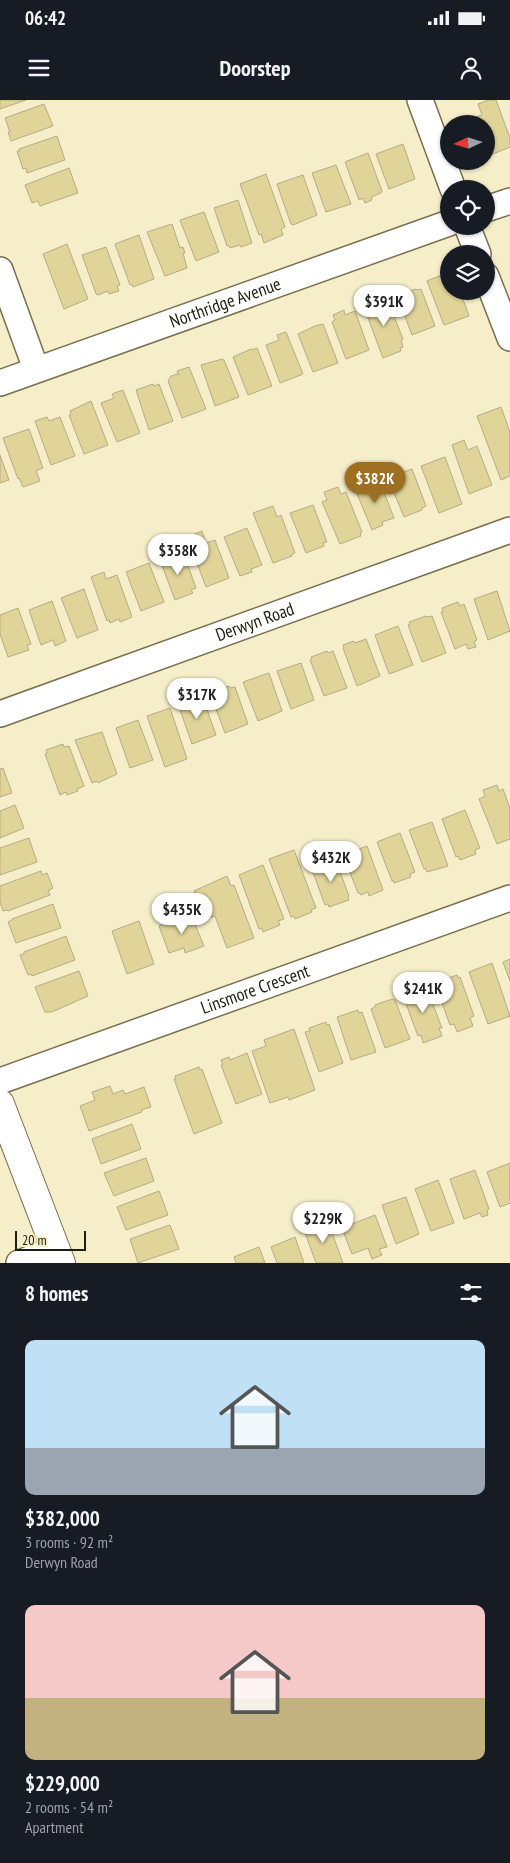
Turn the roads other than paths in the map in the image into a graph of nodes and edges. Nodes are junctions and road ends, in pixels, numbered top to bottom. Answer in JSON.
{"nodes":[{"id":1,"x":420,"y":100,"type":"edge"},
{"id":2,"x":450,"y":180,"type":"edge"},
{"id":3,"x":510,"y":201,"type":"edge"},
{"id":4,"x":495,"y":206,"type":"edge"},
{"id":5,"x":440,"y":226,"type":"edge"},
{"id":6,"x":0,"y":270,"type":"edge"},
{"id":7,"x":495,"y":299,"type":"edge"},
{"id":8,"x":510,"y":338,"type":"edge"},
{"id":9,"x":36,"y":369,"type":"junction"},
{"id":10,"x":0,"y":382,"type":"edge"},
{"id":11,"x":510,"y":530,"type":"edge"},
{"id":12,"x":0,"y":714,"type":"edge"},
{"id":13,"x":510,"y":898,"type":"edge"},
{"id":14,"x":0,"y":1081,"type":"edge"},
{"id":15,"x":0,"y":1104,"type":"edge"},
{"id":16,"x":58,"y":1256,"type":"edge"},
{"id":17,"x":19,"y":1263,"type":"edge"}],
"edges":[{"from":1,"to":2,"type":"street"},
{"from":3,"to":4,"type":"street"},
{"from":5,"to":9,"type":"street","name":"Northridge Avenue"},
{"from":6,"to":9,"type":"street"},
{"from":7,"to":8,"type":"street"},
{"from":9,"to":10,"type":"street","name":"Northridge Avenue"},
{"from":11,"to":12,"type":"street","name":"Derwyn Road"},
{"from":13,"to":14,"type":"street","name":"Linsmore Crescent"},
{"from":15,"to":16,"type":"main road"},
{"from":16,"to":17,"type":"street"}]}
